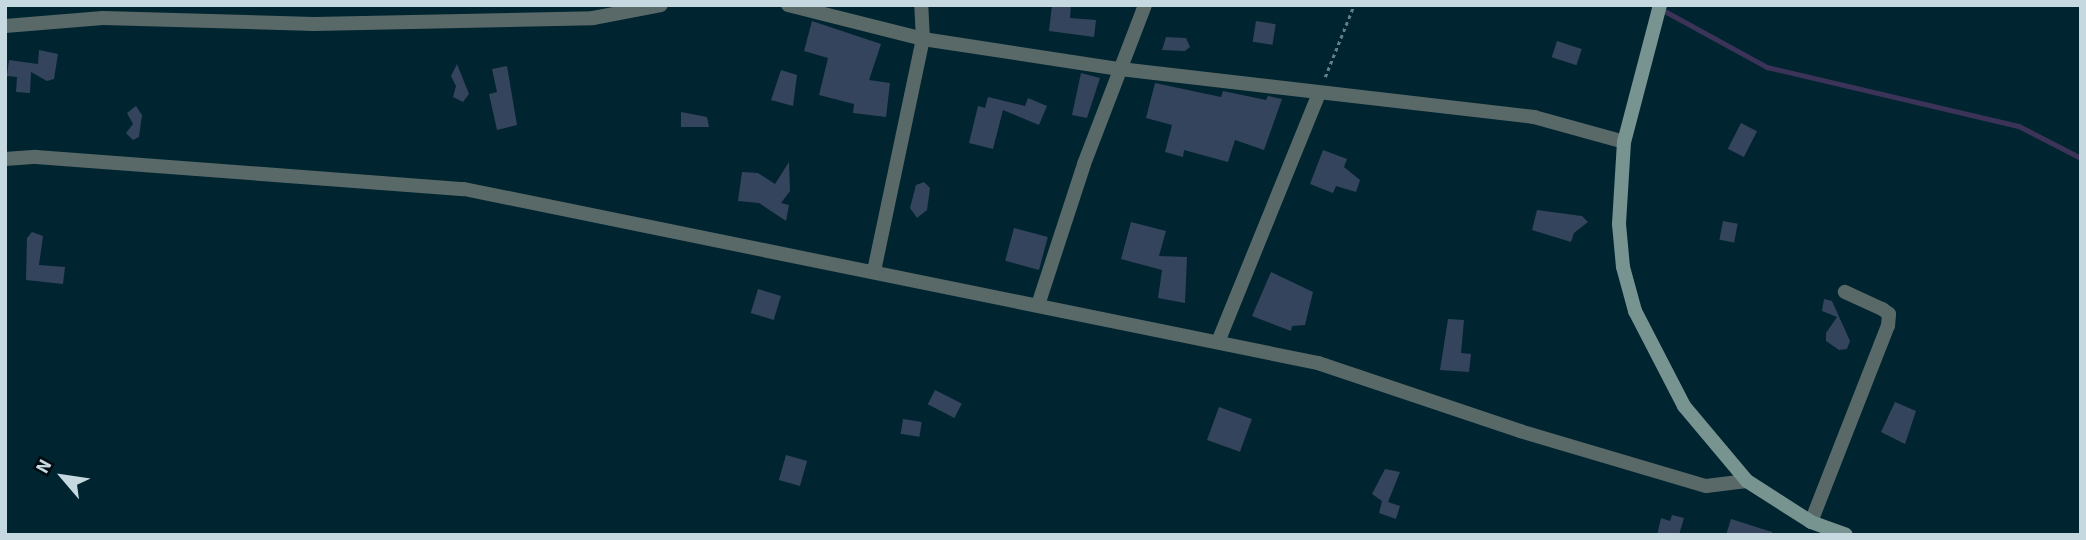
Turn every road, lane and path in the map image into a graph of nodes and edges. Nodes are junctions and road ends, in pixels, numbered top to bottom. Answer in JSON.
{"nodes":[{"id":1,"x":661,"y":5,"type":"edge"},
{"id":2,"x":788,"y":5,"type":"edge"},
{"id":3,"x":921,"y":5,"type":"edge"},
{"id":4,"x":1144,"y":5,"type":"edge"},
{"id":5,"x":1354,"y":5,"type":"edge"},
{"id":6,"x":1660,"y":5,"type":"edge"},
{"id":7,"x":5,"y":26,"type":"edge"},
{"id":8,"x":923,"y":39,"type":"junction"},
{"id":9,"x":1120,"y":69,"type":"junction"},
{"id":10,"x":1319,"y":93,"type":"junction"},
{"id":11,"x":1625,"y":142,"type":"junction"},
{"id":12,"x":5,"y":159,"type":"edge"},
{"id":13,"x":874,"y":271,"type":"junction"},
{"id":14,"x":1845,"y":292,"type":"dead end"},
{"id":15,"x":1038,"y":305,"type":"junction"},
{"id":16,"x":1218,"y":342,"type":"junction"},
{"id":17,"x":1747,"y":481,"type":"junction"},
{"id":18,"x":1811,"y":522,"type":"junction"},
{"id":19,"x":1846,"y":535,"type":"edge"}],
"edges":[{"from":1,"to":7,"type":"street"},
{"from":2,"to":8,"type":"street"},
{"from":3,"to":8,"type":"street"},
{"from":4,"to":9,"type":"street"},
{"from":5,"to":10,"type":"path"},
{"from":6,"to":11,"type":"main road"},
{"from":8,"to":9,"type":"street"},
{"from":8,"to":13,"type":"street"},
{"from":9,"to":10,"type":"street"},
{"from":9,"to":15,"type":"street"},
{"from":10,"to":11,"type":"street"},
{"from":10,"to":16,"type":"street"},
{"from":11,"to":17,"type":"main road"},
{"from":12,"to":13,"type":"street"},
{"from":13,"to":15,"type":"street"},
{"from":14,"to":18,"type":"street"},
{"from":15,"to":16,"type":"street"},
{"from":16,"to":17,"type":"street"},
{"from":17,"to":18,"type":"main road"},
{"from":18,"to":19,"type":"main road"}]}
